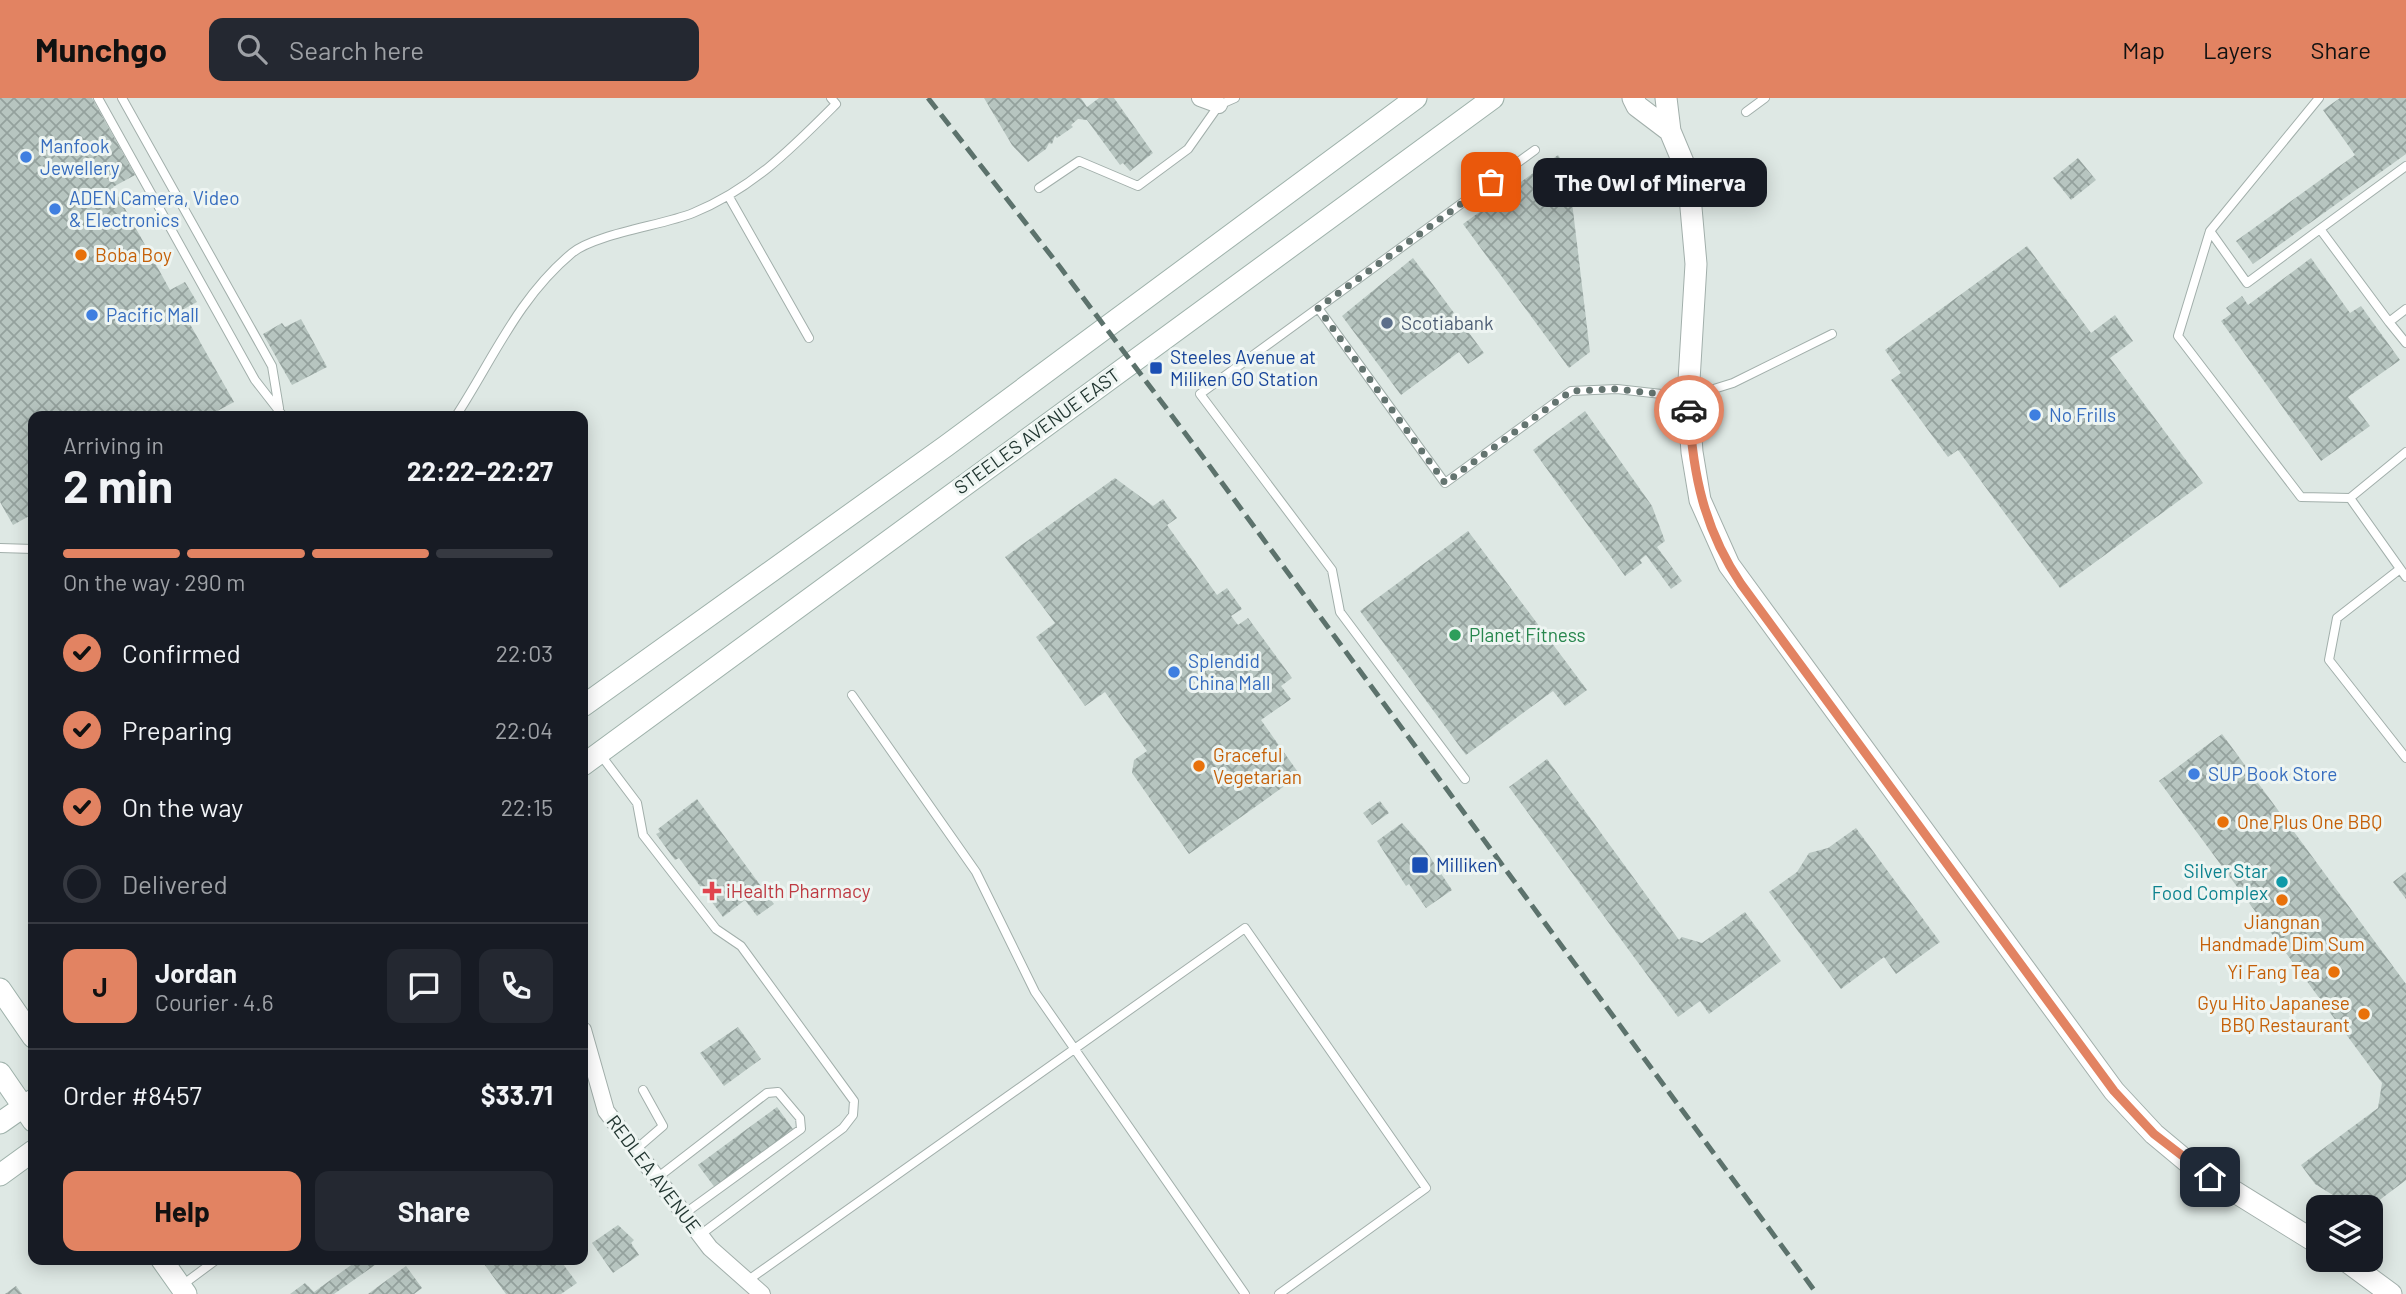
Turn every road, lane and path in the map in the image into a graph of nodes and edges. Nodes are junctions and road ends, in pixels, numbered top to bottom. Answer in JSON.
{"nodes":[{"id":1,"x":98,"y":98,"type":"edge"},
{"id":2,"x":122,"y":98,"type":"edge"},
{"id":3,"x":831,"y":98,"type":"edge"},
{"id":4,"x":1200,"y":98,"type":"edge"},
{"id":5,"x":1235,"y":98,"type":"edge"},
{"id":6,"x":1416,"y":98,"type":"edge"},
{"id":7,"x":1493,"y":98,"type":"edge"},
{"id":8,"x":1633,"y":98,"type":"edge"},
{"id":9,"x":1666,"y":98,"type":"edge"},
{"id":10,"x":1765,"y":98,"type":"edge"},
{"id":11,"x":2319,"y":98,"type":"edge"},
{"id":12,"x":1219,"y":105,"type":"junction"},
{"id":13,"x":1746,"y":111,"type":"dead end"},
{"id":14,"x":1670,"y":131,"type":"junction"},
{"id":15,"x":1535,"y":150,"type":"dead end"},
{"id":16,"x":2406,"y":166,"type":"edge"},
{"id":17,"x":1039,"y":188,"type":"dead end"},
{"id":18,"x":729,"y":197,"type":"junction"},
{"id":19,"x":2320,"y":229,"type":"junction"},
{"id":20,"x":2210,"y":231,"type":"junction"},
{"id":21,"x":1318,"y":308,"type":"junction"},
{"id":22,"x":2406,"y":309,"type":"edge"},
{"id":23,"x":2389,"y":322,"type":"junction"},
{"id":24,"x":1832,"y":334,"type":"dead end"},
{"id":25,"x":809,"y":338,"type":"dead end"},
{"id":26,"x":2406,"y":343,"type":"edge"},
{"id":27,"x":1688,"y":397,"type":"junction"},
{"id":28,"x":279,"y":411,"type":"edge"},
{"id":29,"x":280,"y":411,"type":"edge"},
{"id":30,"x":459,"y":411,"type":"edge"},
{"id":31,"x":2406,"y":452,"type":"edge"},
{"id":32,"x":2350,"y":498,"type":"junction"},
{"id":33,"x":0,"y":548,"type":"edge"},
{"id":34,"x":28,"y":549,"type":"edge"},
{"id":35,"x":2400,"y":569,"type":"junction"},
{"id":36,"x":2406,"y":577,"type":"edge"},
{"id":37,"x":852,"y":695,"type":"dead end"},
{"id":38,"x":588,"y":702,"type":"edge"},
{"id":39,"x":2406,"y":758,"type":"edge"},
{"id":40,"x":591,"y":759,"type":"edge"},
{"id":41,"x":1465,"y":779,"type":"dead end"},
{"id":42,"x":0,"y":989,"type":"edge"},
{"id":43,"x":28,"y":1030,"type":"edge"},
{"id":44,"x":588,"y":1048,"type":"edge"},
{"id":45,"x":1074,"y":1049,"type":"junction"},
{"id":46,"x":0,"y":1073,"type":"edge"},
{"id":47,"x":643,"y":1090,"type":"dead end"},
{"id":48,"x":28,"y":1108,"type":"edge"},
{"id":49,"x":28,"y":1111,"type":"edge"},
{"id":50,"x":0,"y":1123,"type":"edge"},
{"id":51,"x":634,"y":1151,"type":"junction"},
{"id":52,"x":28,"y":1155,"type":"edge"},
{"id":53,"x":0,"y":1175,"type":"edge"},
{"id":54,"x":657,"y":1178,"type":"junction"},
{"id":55,"x":684,"y":1214,"type":"junction"},
{"id":56,"x":700,"y":1235,"type":"junction"},
{"id":57,"x":2306,"y":1236,"type":"edge"},
{"id":58,"x":166,"y":1265,"type":"edge"},
{"id":59,"x":210,"y":1265,"type":"edge"},
{"id":60,"x":2362,"y":1272,"type":"edge"},
{"id":61,"x":747,"y":1281,"type":"junction"},
{"id":62,"x":183,"y":1290,"type":"edge"},
{"id":63,"x":762,"y":1294,"type":"edge"},
{"id":64,"x":1245,"y":1294,"type":"edge"},
{"id":65,"x":1279,"y":1294,"type":"edge"},
{"id":66,"x":2392,"y":1294,"type":"edge"}],
"edges":[{"from":1,"to":28,"type":"lane"},
{"from":2,"to":29,"type":"lane"},
{"from":3,"to":18,"type":"lane"},
{"from":4,"to":12,"type":"street"},
{"from":5,"to":12,"type":"lane"},
{"from":6,"to":38,"type":"main road"},
{"from":7,"to":40,"type":"main road","name":"STEELES AVENUE EAST"},
{"from":8,"to":14,"type":"main road"},
{"from":9,"to":14,"type":"main road"},
{"from":10,"to":13,"type":"lane"},
{"from":11,"to":20,"type":"lane"},
{"from":12,"to":17,"type":"lane"},
{"from":14,"to":27,"type":"main road"},
{"from":15,"to":21,"type":"lane"},
{"from":16,"to":19,"type":"lane"},
{"from":18,"to":25,"type":"lane"},
{"from":18,"to":30,"type":"lane"},
{"from":19,"to":20,"type":"lane"},
{"from":19,"to":23,"type":"lane"},
{"from":20,"to":32,"type":"lane"},
{"from":21,"to":27,"type":"lane"},
{"from":21,"to":41,"type":"lane"},
{"from":22,"to":23,"type":"lane"},
{"from":23,"to":26,"type":"lane"},
{"from":24,"to":27,"type":"lane"},
{"from":27,"to":57,"type":"main road"},
{"from":31,"to":32,"type":"lane"},
{"from":32,"to":35,"type":"lane"},
{"from":33,"to":34,"type":"lane"},
{"from":35,"to":36,"type":"lane"},
{"from":35,"to":39,"type":"lane"},
{"from":37,"to":45,"type":"lane"},
{"from":40,"to":56,"type":"lane"},
{"from":42,"to":43,"type":"main road"},
{"from":44,"to":51,"type":"street","name":"REDLEA AVENUE"},
{"from":45,"to":61,"type":"lane"},
{"from":45,"to":64,"type":"lane"},
{"from":45,"to":65,"type":"lane"},
{"from":46,"to":48,"type":"main road"},
{"from":47,"to":51,"type":"lane"},
{"from":49,"to":50,"type":"main road"},
{"from":51,"to":54,"type":"street","name":"REDLEA AVENUE"},
{"from":52,"to":53,"type":"main road"},
{"from":54,"to":55,"type":"street","name":"REDLEA AVENUE"},
{"from":54,"to":55,"type":"lane"},
{"from":55,"to":56,"type":"street","name":"REDLEA AVENUE"},
{"from":56,"to":61,"type":"street","name":"REDLEA AVENUE"},
{"from":58,"to":62,"type":"main road"},
{"from":59,"to":62,"type":"lane"},
{"from":60,"to":66,"type":"main road"},
{"from":61,"to":63,"type":"street","name":"REDLEA AVENUE"}]}
